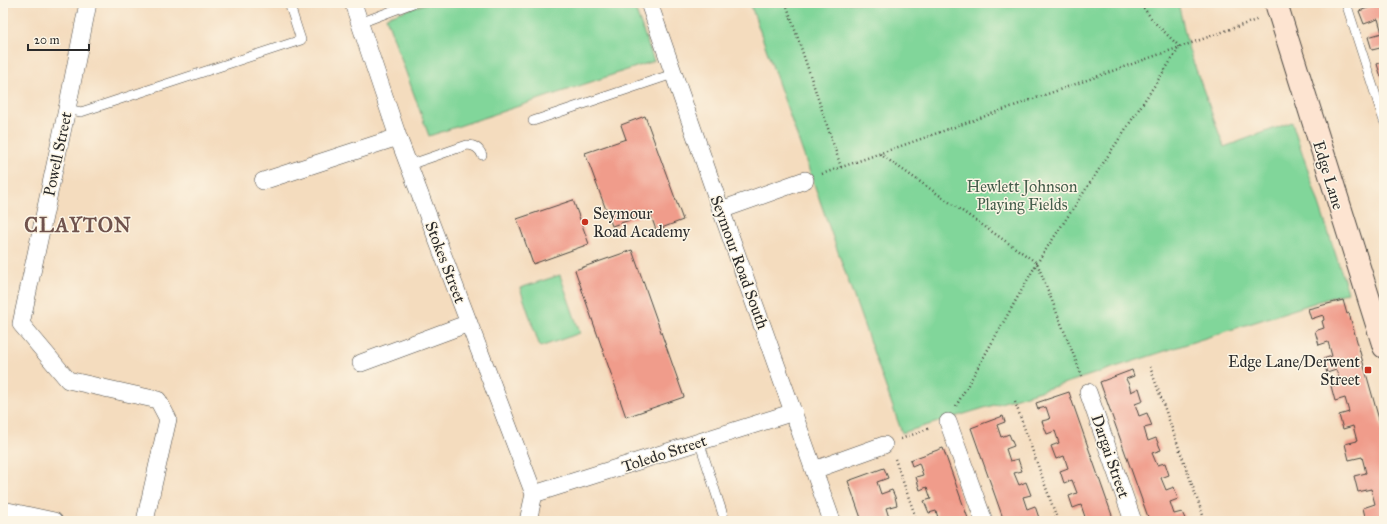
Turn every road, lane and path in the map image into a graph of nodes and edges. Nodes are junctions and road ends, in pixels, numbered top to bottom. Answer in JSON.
{"nodes":[{"id":1,"x":88,"y":3,"type":"edge"},
{"id":2,"x":289,"y":3,"type":"edge"},
{"id":3,"x":353,"y":3,"type":"edge"},
{"id":4,"x":413,"y":3,"type":"edge"},
{"id":5,"x":649,"y":3,"type":"edge"},
{"id":6,"x":786,"y":3,"type":"edge"},
{"id":7,"x":1140,"y":3,"type":"edge"},
{"id":8,"x":1346,"y":3,"type":"edge"},
{"id":9,"x":1277,"y":8,"type":"edge"},
{"id":10,"x":360,"y":23,"type":"junction"},
{"id":11,"x":1180,"y":47,"type":"junction"},
{"id":12,"x":673,"y":74,"type":"junction"},
{"id":13,"x":67,"y":109,"type":"junction"},
{"id":14,"x":533,"y":121,"type":"dead end"},
{"id":15,"x":1384,"y":121,"type":"edge"},
{"id":16,"x":398,"y":137,"type":"junction"},
{"id":17,"x":879,"y":153,"type":"junction"},
{"id":18,"x":482,"y":155,"type":"dead end"},
{"id":19,"x":409,"y":164,"type":"junction"},
{"id":20,"x":840,"y":167,"type":"junction"},
{"id":21,"x":805,"y":180,"type":"joint"},
{"id":22,"x":263,"y":181,"type":"dead end"},
{"id":23,"x":721,"y":210,"type":"junction"},
{"id":24,"x":1037,"y":262,"type":"junction"},
{"id":25,"x":469,"y":323,"type":"junction"},
{"id":26,"x":1384,"y":347,"type":"edge"},
{"id":27,"x":361,"y":363,"type":"dead end"},
{"id":28,"x":1150,"y":367,"type":"dead end"},
{"id":29,"x":1088,"y":392,"type":"joint"},
{"id":30,"x":1015,"y":402,"type":"dead end"},
{"id":31,"x":794,"y":412,"type":"junction"},
{"id":32,"x":948,"y":422,"type":"junction"},
{"id":33,"x":699,"y":441,"type":"junction"},
{"id":34,"x":887,"y":444,"type":"junction"},
{"id":35,"x":814,"y":470,"type":"junction"},
{"id":36,"x":534,"y":494,"type":"junction"},
{"id":37,"x":3,"y":510,"type":"edge"},
{"id":38,"x":54,"y":521,"type":"edge"},
{"id":39,"x":145,"y":521,"type":"edge"},
{"id":40,"x":528,"y":521,"type":"edge"},
{"id":41,"x":725,"y":521,"type":"edge"},
{"id":42,"x":832,"y":521,"type":"edge"},
{"id":43,"x":917,"y":521,"type":"edge"},
{"id":44,"x":984,"y":521,"type":"edge"},
{"id":45,"x":1058,"y":521,"type":"edge"},
{"id":46,"x":1133,"y":521,"type":"edge"},
{"id":47,"x":1205,"y":521,"type":"edge"}],
"edges":[{"from":1,"to":13,"type":"street","name":"Powell Street"},
{"from":2,"to":13,"type":"lane"},
{"from":3,"to":10,"type":"street","name":"Stokes Street"},
{"from":4,"to":10,"type":"lane"},
{"from":5,"to":12,"type":"street","name":"Seymour Road South"},
{"from":6,"to":20,"type":"path"},
{"from":7,"to":11,"type":"path"},
{"from":8,"to":15,"type":"lane"},
{"from":9,"to":11,"type":"path"},
{"from":9,"to":26,"type":"street","name":"Edge Lane"},
{"from":10,"to":16,"type":"street","name":"Stokes Street"},
{"from":11,"to":17,"type":"path"},
{"from":11,"to":24,"type":"path"},
{"from":12,"to":14,"type":"lane"},
{"from":12,"to":23,"type":"street","name":"Seymour Road South"},
{"from":13,"to":39,"type":"street","name":"Powell Street"},
{"from":16,"to":19,"type":"street","name":"Stokes Street"},
{"from":16,"to":22,"type":"street"},
{"from":17,"to":20,"type":"path"},
{"from":17,"to":24,"type":"path"},
{"from":18,"to":19,"type":"lane"},
{"from":19,"to":25,"type":"street","name":"Stokes Street"},
{"from":20,"to":21,"type":"path"},
{"from":21,"to":23,"type":"street"},
{"from":23,"to":31,"type":"street","name":"Seymour Road South"},
{"from":24,"to":29,"type":"path"},
{"from":24,"to":32,"type":"path"},
{"from":25,"to":27,"type":"street"},
{"from":25,"to":36,"type":"street","name":"Stokes Street"},
{"from":28,"to":47,"type":"path"},
{"from":29,"to":46,"type":"street","name":"Dargai Street"},
{"from":30,"to":45,"type":"path"},
{"from":31,"to":33,"type":"street","name":"Toledo Street"},
{"from":31,"to":35,"type":"street","name":"Seymour Road South"},
{"from":32,"to":34,"type":"path"},
{"from":32,"to":44,"type":"street"},
{"from":33,"to":36,"type":"street","name":"Toledo Street"},
{"from":33,"to":41,"type":"lane"},
{"from":34,"to":35,"type":"street"},
{"from":34,"to":43,"type":"path"},
{"from":35,"to":42,"type":"street","name":"Seymour Road South"},
{"from":36,"to":40,"type":"street"},
{"from":37,"to":38,"type":"street"}]}
